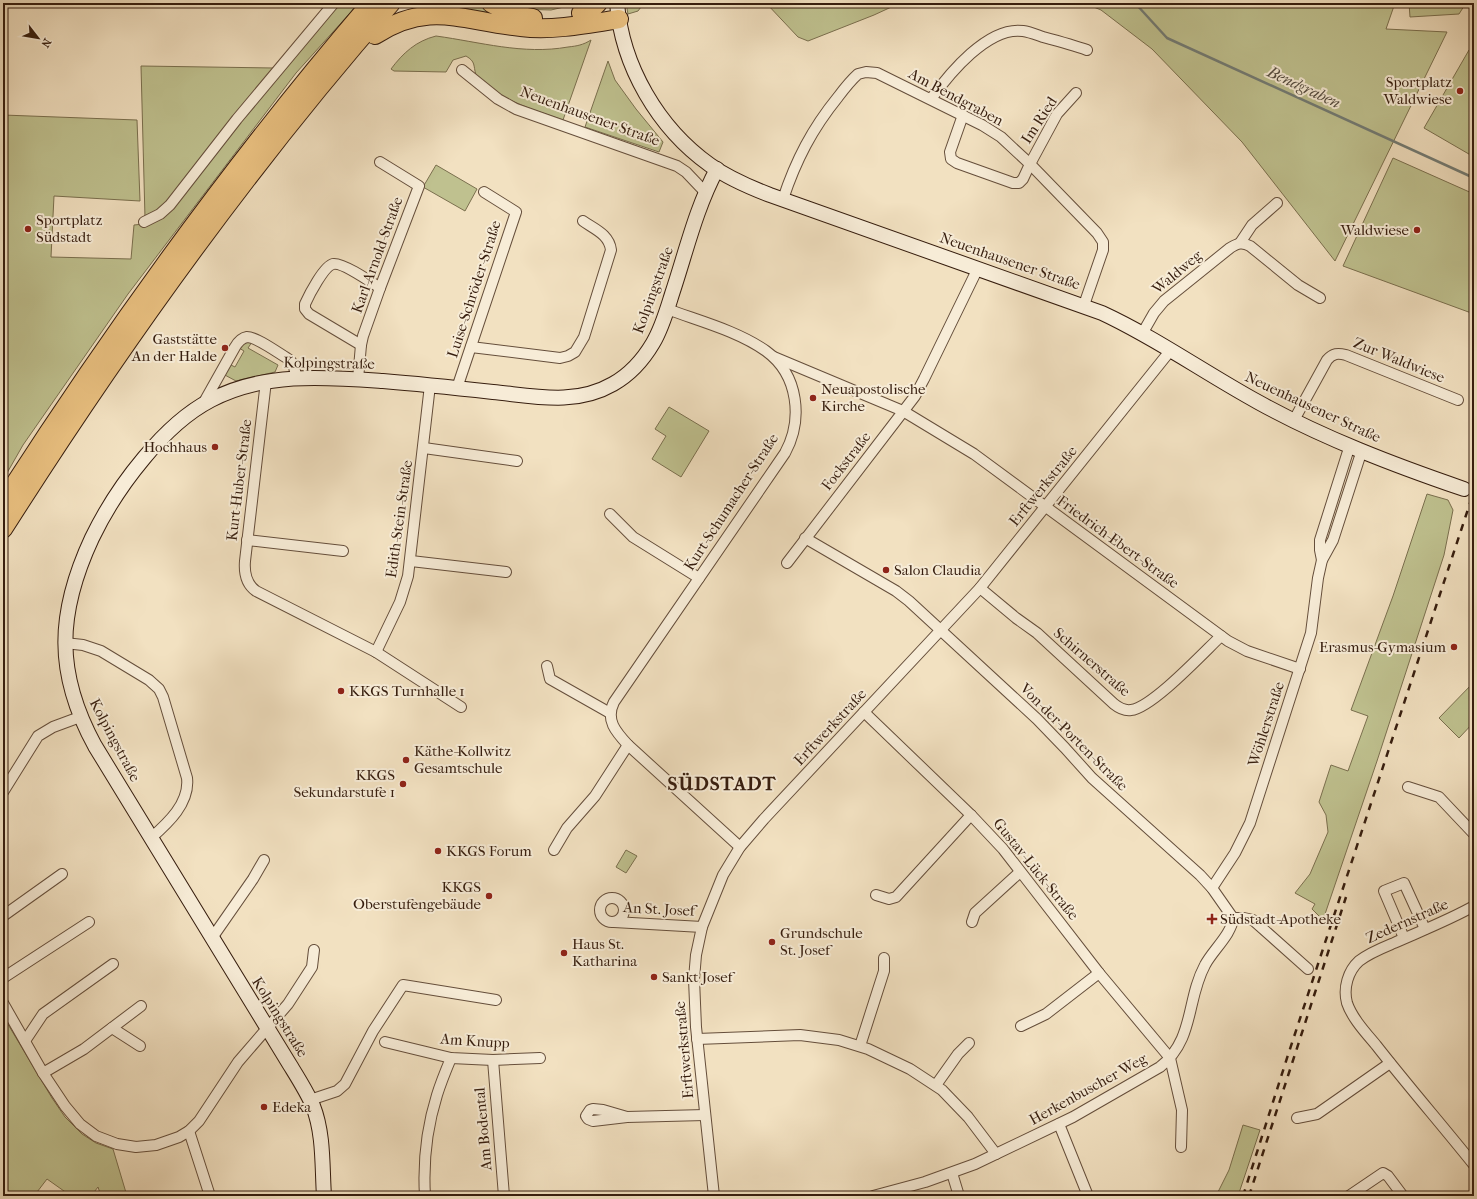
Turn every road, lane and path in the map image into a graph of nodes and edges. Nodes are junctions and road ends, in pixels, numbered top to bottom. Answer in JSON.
{"nodes":[{"id":1,"x":334,"y":3,"type":"edge"},
{"id":2,"x":371,"y":3,"type":"edge"},
{"id":3,"x":391,"y":3,"type":"edge"},
{"id":4,"x":492,"y":3,"type":"edge"},
{"id":5,"x":598,"y":3,"type":"edge"},
{"id":6,"x":617,"y":10,"type":"edge"},
{"id":7,"x":581,"y":13,"type":"junction"},
{"id":8,"x":1087,"y":50,"type":"dead end"},
{"id":9,"x":462,"y":70,"type":"dead end"},
{"id":10,"x":316,"y":92,"type":"junction"},
{"id":11,"x":1076,"y":93,"type":"dead end"},
{"id":12,"x":931,"y":99,"type":"junction"},
{"id":13,"x":963,"y":115,"type":"junction"},
{"id":14,"x":380,"y":162,"type":"dead end"},
{"id":15,"x":1030,"y":164,"type":"junction"},
{"id":16,"x":717,"y":169,"type":"junction"},
{"id":17,"x":484,"y":192,"type":"dead end"},
{"id":18,"x":706,"y":192,"type":"junction"},
{"id":19,"x":783,"y":199,"type":"junction"},
{"id":20,"x":1277,"y":204,"type":"dead end"},
{"id":21,"x":583,"y":221,"type":"dead end"},
{"id":22,"x":144,"y":222,"type":"dead end"},
{"id":23,"x":1240,"y":243,"type":"junction"},
{"id":24,"x":978,"y":268,"type":"junction"},
{"id":25,"x":380,"y":288,"type":"junction"},
{"id":26,"x":1320,"y":298,"type":"dead end"},
{"id":27,"x":1084,"y":306,"type":"junction"},
{"id":28,"x":667,"y":309,"type":"junction"},
{"id":29,"x":1142,"y":334,"type":"junction"},
{"id":30,"x":361,"y":345,"type":"junction"},
{"id":31,"x":471,"y":347,"type":"junction"},
{"id":32,"x":1170,"y":351,"type":"junction"},
{"id":33,"x":772,"y":356,"type":"junction"},
{"id":34,"x":297,"y":378,"type":"junction"},
{"id":35,"x":358,"y":379,"type":"junction"},
{"id":36,"x":266,"y":381,"type":"junction"},
{"id":37,"x":430,"y":385,"type":"junction"},
{"id":38,"x":457,"y":388,"type":"junction"},
{"id":39,"x":1458,"y":400,"type":"dead end"},
{"id":40,"x":203,"y":404,"type":"junction"},
{"id":41,"x":903,"y":411,"type":"junction"},
{"id":42,"x":1294,"y":420,"type":"junction"},
{"id":43,"x":424,"y":448,"type":"junction"},
{"id":44,"x":1356,"y":448,"type":"junction"},
{"id":45,"x":517,"y":461,"type":"dead end"},
{"id":46,"x":1464,"y":489,"type":"dead end"},
{"id":47,"x":3,"y":502,"type":"edge"},
{"id":48,"x":1046,"y":507,"type":"junction"},
{"id":49,"x":610,"y":514,"type":"dead end"},
{"id":50,"x":3,"y":529,"type":"edge"},
{"id":51,"x":805,"y":538,"type":"junction"},
{"id":52,"x":247,"y":540,"type":"junction"},
{"id":53,"x":343,"y":551,"type":"dead end"},
{"id":54,"x":411,"y":561,"type":"junction"},
{"id":55,"x":787,"y":563,"type":"dead end"},
{"id":56,"x":506,"y":572,"type":"dead end"},
{"id":57,"x":699,"y":578,"type":"junction"},
{"id":58,"x":980,"y":588,"type":"junction"},
{"id":59,"x":941,"y":630,"type":"junction"},
{"id":60,"x":1221,"y":636,"type":"junction"},
{"id":61,"x":65,"y":643,"type":"junction"},
{"id":62,"x":376,"y":652,"type":"junction"},
{"id":63,"x":546,"y":666,"type":"dead end"},
{"id":64,"x":1300,"y":669,"type":"junction"},
{"id":65,"x":461,"y":706,"type":"dead end"},
{"id":66,"x":864,"y":712,"type":"junction"},
{"id":67,"x":610,"y":713,"type":"junction"},
{"id":68,"x":80,"y":717,"type":"junction"},
{"id":69,"x":628,"y":745,"type":"junction"},
{"id":70,"x":1408,"y":787,"type":"dead end"},
{"id":71,"x":3,"y":792,"type":"edge"},
{"id":72,"x":971,"y":815,"type":"junction"},
{"id":73,"x":1474,"y":834,"type":"edge"},
{"id":74,"x":151,"y":838,"type":"junction"},
{"id":75,"x":740,"y":847,"type":"junction"},
{"id":76,"x":554,"y":850,"type":"dead end"},
{"id":77,"x":264,"y":860,"type":"dead end"},
{"id":78,"x":1020,"y":872,"type":"junction"},
{"id":79,"x":62,"y":874,"type":"dead end"},
{"id":80,"x":1212,"y":888,"type":"junction"},
{"id":81,"x":876,"y":895,"type":"dead end"},
{"id":82,"x":1474,"y":906,"type":"edge"},
{"id":83,"x":3,"y":916,"type":"edge"},
{"id":84,"x":1233,"y":918,"type":"junction"},
{"id":85,"x":89,"y":922,"type":"dead end"},
{"id":86,"x":614,"y":922,"type":"dead end"},
{"id":87,"x":972,"y":922,"type":"dead end"},
{"id":88,"x":702,"y":927,"type":"junction"},
{"id":89,"x":1425,"y":929,"type":"junction"},
{"id":90,"x":212,"y":938,"type":"junction"},
{"id":91,"x":1404,"y":938,"type":"junction"},
{"id":92,"x":314,"y":950,"type":"dead end"},
{"id":93,"x":884,"y":958,"type":"dead end"},
{"id":94,"x":113,"y":964,"type":"dead end"},
{"id":95,"x":1308,"y":969,"type":"dead end"},
{"id":96,"x":1099,"y":973,"type":"junction"},
{"id":97,"x":3,"y":978,"type":"edge"},
{"id":98,"x":496,"y":1000,"type":"dead end"},
{"id":99,"x":3,"y":1003,"type":"edge"},
{"id":100,"x":141,"y":1006,"type":"dead end"},
{"id":101,"x":1021,"y":1026,"type":"dead end"},
{"id":102,"x":112,"y":1028,"type":"junction"},
{"id":103,"x":267,"y":1028,"type":"junction"},
{"id":104,"x":697,"y":1039,"type":"junction"},
{"id":105,"x":25,"y":1041,"type":"junction"},
{"id":106,"x":385,"y":1042,"type":"dead end"},
{"id":107,"x":969,"y":1043,"type":"dead end"},
{"id":108,"x":140,"y":1046,"type":"dead end"},
{"id":109,"x":860,"y":1046,"type":"junction"},
{"id":110,"x":451,"y":1058,"type":"junction"},
{"id":111,"x":540,"y":1058,"type":"dead end"},
{"id":112,"x":1170,"y":1058,"type":"junction"},
{"id":113,"x":493,"y":1060,"type":"junction"},
{"id":114,"x":1390,"y":1063,"type":"junction"},
{"id":115,"x":43,"y":1074,"type":"junction"},
{"id":116,"x":936,"y":1085,"type":"junction"},
{"id":117,"x":310,"y":1100,"type":"junction"},
{"id":118,"x":705,"y":1115,"type":"junction"},
{"id":119,"x":627,"y":1116,"type":"dead end"},
{"id":120,"x":1298,"y":1118,"type":"dead end"},
{"id":121,"x":1059,"y":1124,"type":"junction"},
{"id":122,"x":189,"y":1131,"type":"junction"},
{"id":123,"x":1181,"y":1147,"type":"dead end"},
{"id":124,"x":996,"y":1154,"type":"junction"},
{"id":125,"x":1474,"y":1165,"type":"edge"},
{"id":126,"x":952,"y":1173,"type":"junction"},
{"id":127,"x":210,"y":1196,"type":"edge"},
{"id":128,"x":324,"y":1196,"type":"edge"},
{"id":129,"x":425,"y":1196,"type":"edge"},
{"id":130,"x":504,"y":1196,"type":"edge"},
{"id":131,"x":714,"y":1196,"type":"edge"},
{"id":132,"x":873,"y":1196,"type":"edge"},
{"id":133,"x":959,"y":1196,"type":"edge"},
{"id":134,"x":1088,"y":1196,"type":"edge"},
{"id":135,"x":1349,"y":1196,"type":"edge"},
{"id":136,"x":1403,"y":1196,"type":"edge"}],
"edges":[{"from":1,"to":22,"type":"street"},
{"from":2,"to":47,"type":"highway"},
{"from":3,"to":10,"type":"highway"},
{"from":4,"to":7,"type":"highway"},
{"from":5,"to":7,"type":"highway"},
{"from":6,"to":7,"type":"highway"},
{"from":6,"to":10,"type":"highway"},
{"from":6,"to":16,"type":"street","name":"Neuenhausener Straße"},
{"from":8,"to":12,"type":"street"},
{"from":9,"to":18,"type":"street","name":"Neuenhausener Straße"},
{"from":10,"to":50,"type":"highway"},
{"from":11,"to":15,"type":"street","name":"Im Ried"},
{"from":12,"to":13,"type":"street","name":"Am Bendgraben"},
{"from":12,"to":19,"type":"street","name":"Am Bendgraben"},
{"from":13,"to":15,"type":"street","name":"Am Bendgraben"},
{"from":13,"to":15,"type":"street","name":"Im Ried"},
{"from":14,"to":25,"type":"street","name":"Karl-Arnold-Straße"},
{"from":15,"to":27,"type":"street","name":"Am Bendgraben"},
{"from":16,"to":18,"type":"street","name":"Kolpingstraße"},
{"from":16,"to":19,"type":"street","name":"Neuenhausener Straße"},
{"from":17,"to":31,"type":"street","name":"Luise-Schröder-Straße"},
{"from":18,"to":28,"type":"street","name":"Kolpingstraße"},
{"from":19,"to":24,"type":"street","name":"Neuenhausener Straße"},
{"from":20,"to":23,"type":"street","name":"Waldweg"},
{"from":21,"to":31,"type":"street"},
{"from":23,"to":26,"type":"street"},
{"from":23,"to":29,"type":"street","name":"Waldweg"},
{"from":24,"to":27,"type":"street","name":"Neuenhausener Straße"},
{"from":24,"to":41,"type":"street","name":"Fockstraße"},
{"from":25,"to":30,"type":"street","name":"Karl-Arnold-Straße"},
{"from":25,"to":30,"type":"street"},
{"from":27,"to":29,"type":"street","name":"Neuenhausener Straße"},
{"from":28,"to":33,"type":"street","name":"Kurt-Schumacher-Straße"},
{"from":28,"to":38,"type":"street","name":"Kolpingstraße"},
{"from":29,"to":32,"type":"street","name":"Neuenhausener Straße"},
{"from":30,"to":35,"type":"street","name":"Karl-Arnold-Straße"},
{"from":31,"to":38,"type":"street","name":"Luise-Schröder-Straße"},
{"from":32,"to":42,"type":"street","name":"Neuenhausener Straße"},
{"from":32,"to":48,"type":"street","name":"Erftwerkstraße"},
{"from":33,"to":41,"type":"street","name":"Friedrich-Ebert-Straße"},
{"from":33,"to":57,"type":"street","name":"Kurt-Schumacher-Straße"},
{"from":34,"to":35,"type":"street","name":"Kolpingstraße"},
{"from":34,"to":36,"type":"street","name":"Kolpingstraße"},
{"from":34,"to":40,"type":"street"},
{"from":35,"to":37,"type":"street","name":"Kolpingstraße"},
{"from":36,"to":40,"type":"street","name":"Kolpingstraße"},
{"from":36,"to":52,"type":"street","name":"Kurt-Huber-Straße"},
{"from":37,"to":38,"type":"street","name":"Kolpingstraße"},
{"from":37,"to":43,"type":"street","name":"Edith-Stein-Straße"},
{"from":39,"to":42,"type":"street","name":"Zur Waldwiese"},
{"from":40,"to":61,"type":"street","name":"Kolpingstraße"},
{"from":41,"to":48,"type":"street","name":"Friedrich-Ebert-Straße"},
{"from":41,"to":51,"type":"street","name":"Fockstraße"},
{"from":42,"to":44,"type":"street","name":"Neuenhausener Straße"},
{"from":43,"to":45,"type":"street"},
{"from":43,"to":54,"type":"street","name":"Edith-Stein-Straße"},
{"from":44,"to":46,"type":"street","name":"Neuenhausener Straße"},
{"from":44,"to":64,"type":"street","name":"Wöhlerstraße"},
{"from":48,"to":58,"type":"street","name":"Erftwerkstraße"},
{"from":48,"to":60,"type":"street","name":"Friedrich-Ebert-Straße"},
{"from":49,"to":57,"type":"street"},
{"from":51,"to":55,"type":"street","name":"Fockstraße"},
{"from":51,"to":59,"type":"street","name":"Von-der-Porten-Straße"},
{"from":52,"to":53,"type":"street"},
{"from":52,"to":62,"type":"street","name":"Kurt-Huber-Straße"},
{"from":54,"to":56,"type":"street"},
{"from":54,"to":62,"type":"street","name":"Edith-Stein-Straße"},
{"from":57,"to":67,"type":"street","name":"Kurt-Schumacher-Straße"},
{"from":58,"to":59,"type":"street","name":"Erftwerkstraße"},
{"from":58,"to":60,"type":"street","name":"Schirnerstraße"},
{"from":59,"to":66,"type":"street","name":"Erftwerkstraße"},
{"from":59,"to":80,"type":"street","name":"Von-der-Porten-Straße"},
{"from":60,"to":64,"type":"street","name":"Friedrich-Ebert-Straße"},
{"from":61,"to":68,"type":"street","name":"Kolpingstraße"},
{"from":61,"to":74,"type":"street"},
{"from":62,"to":65,"type":"street"},
{"from":63,"to":67,"type":"street"},
{"from":64,"to":80,"type":"street","name":"Wöhlerstraße"},
{"from":66,"to":72,"type":"street","name":"Gustav-Lück-Straße"},
{"from":66,"to":75,"type":"street","name":"Erftwerkstraße"},
{"from":67,"to":69,"type":"street"},
{"from":68,"to":71,"type":"street"},
{"from":68,"to":74,"type":"street","name":"Kolpingstraße"},
{"from":69,"to":75,"type":"street"},
{"from":69,"to":76,"type":"street"},
{"from":70,"to":73,"type":"street"},
{"from":72,"to":78,"type":"street","name":"Gustav-Lück-Straße"},
{"from":72,"to":81,"type":"street"},
{"from":74,"to":90,"type":"street","name":"Kolpingstraße"},
{"from":75,"to":88,"type":"street","name":"Erftwerkstraße"},
{"from":77,"to":90,"type":"street"},
{"from":78,"to":87,"type":"street"},
{"from":78,"to":96,"type":"street","name":"Gustav-Lück-Straße"},
{"from":79,"to":83,"type":"street"},
{"from":80,"to":84,"type":"street","name":"Von-der-Porten-Straße"},
{"from":82,"to":89,"type":"street","name":"Zedernstraße"},
{"from":84,"to":95,"type":"street"},
{"from":84,"to":112,"type":"street","name":"Herkenbuscher Weg"},
{"from":85,"to":97,"type":"street"},
{"from":86,"to":88,"type":"street","name":"An St. Josef"},
{"from":88,"to":104,"type":"street","name":"Erftwerkstraße"},
{"from":89,"to":91,"type":"street","name":"Zedernstraße"},
{"from":89,"to":91,"type":"street"},
{"from":90,"to":103,"type":"street","name":"Kolpingstraße"},
{"from":91,"to":114,"type":"street","name":"Zedernstraße"},
{"from":92,"to":103,"type":"street"},
{"from":93,"to":109,"type":"street"},
{"from":94,"to":105,"type":"street"},
{"from":96,"to":101,"type":"street"},
{"from":96,"to":112,"type":"street","name":"Gustav-Lück-Straße"},
{"from":98,"to":117,"type":"street"},
{"from":99,"to":105,"type":"street"},
{"from":100,"to":102,"type":"street"},
{"from":102,"to":108,"type":"street"},
{"from":102,"to":115,"type":"street"},
{"from":103,"to":117,"type":"street","name":"Kolpingstraße"},
{"from":103,"to":122,"type":"street"},
{"from":104,"to":109,"type":"street"},
{"from":104,"to":118,"type":"street","name":"Erftwerkstraße"},
{"from":105,"to":115,"type":"street"},
{"from":106,"to":110,"type":"street","name":"Am Knupp"},
{"from":107,"to":116,"type":"street"},
{"from":109,"to":116,"type":"street"},
{"from":110,"to":113,"type":"street","name":"Am Knupp"},
{"from":110,"to":129,"type":"street"},
{"from":111,"to":113,"type":"street","name":"Am Knupp"},
{"from":112,"to":121,"type":"street","name":"Herkenbuscher Weg"},
{"from":112,"to":123,"type":"street"},
{"from":113,"to":130,"type":"street","name":"Am Bodental"},
{"from":114,"to":120,"type":"street"},
{"from":114,"to":125,"type":"street"},
{"from":115,"to":122,"type":"street"},
{"from":116,"to":124,"type":"street"},
{"from":117,"to":128,"type":"street","name":"Kolpingstraße"},
{"from":118,"to":119,"type":"street"},
{"from":118,"to":131,"type":"street","name":"Erftwerkstraße"},
{"from":121,"to":124,"type":"street","name":"Herkenbuscher Weg"},
{"from":121,"to":134,"type":"street"},
{"from":122,"to":127,"type":"street"},
{"from":124,"to":126,"type":"street","name":"Herkenbuscher Weg"},
{"from":126,"to":132,"type":"street","name":"Herkenbuscher Weg"},
{"from":126,"to":133,"type":"street"},
{"from":135,"to":136,"type":"street"}]}
